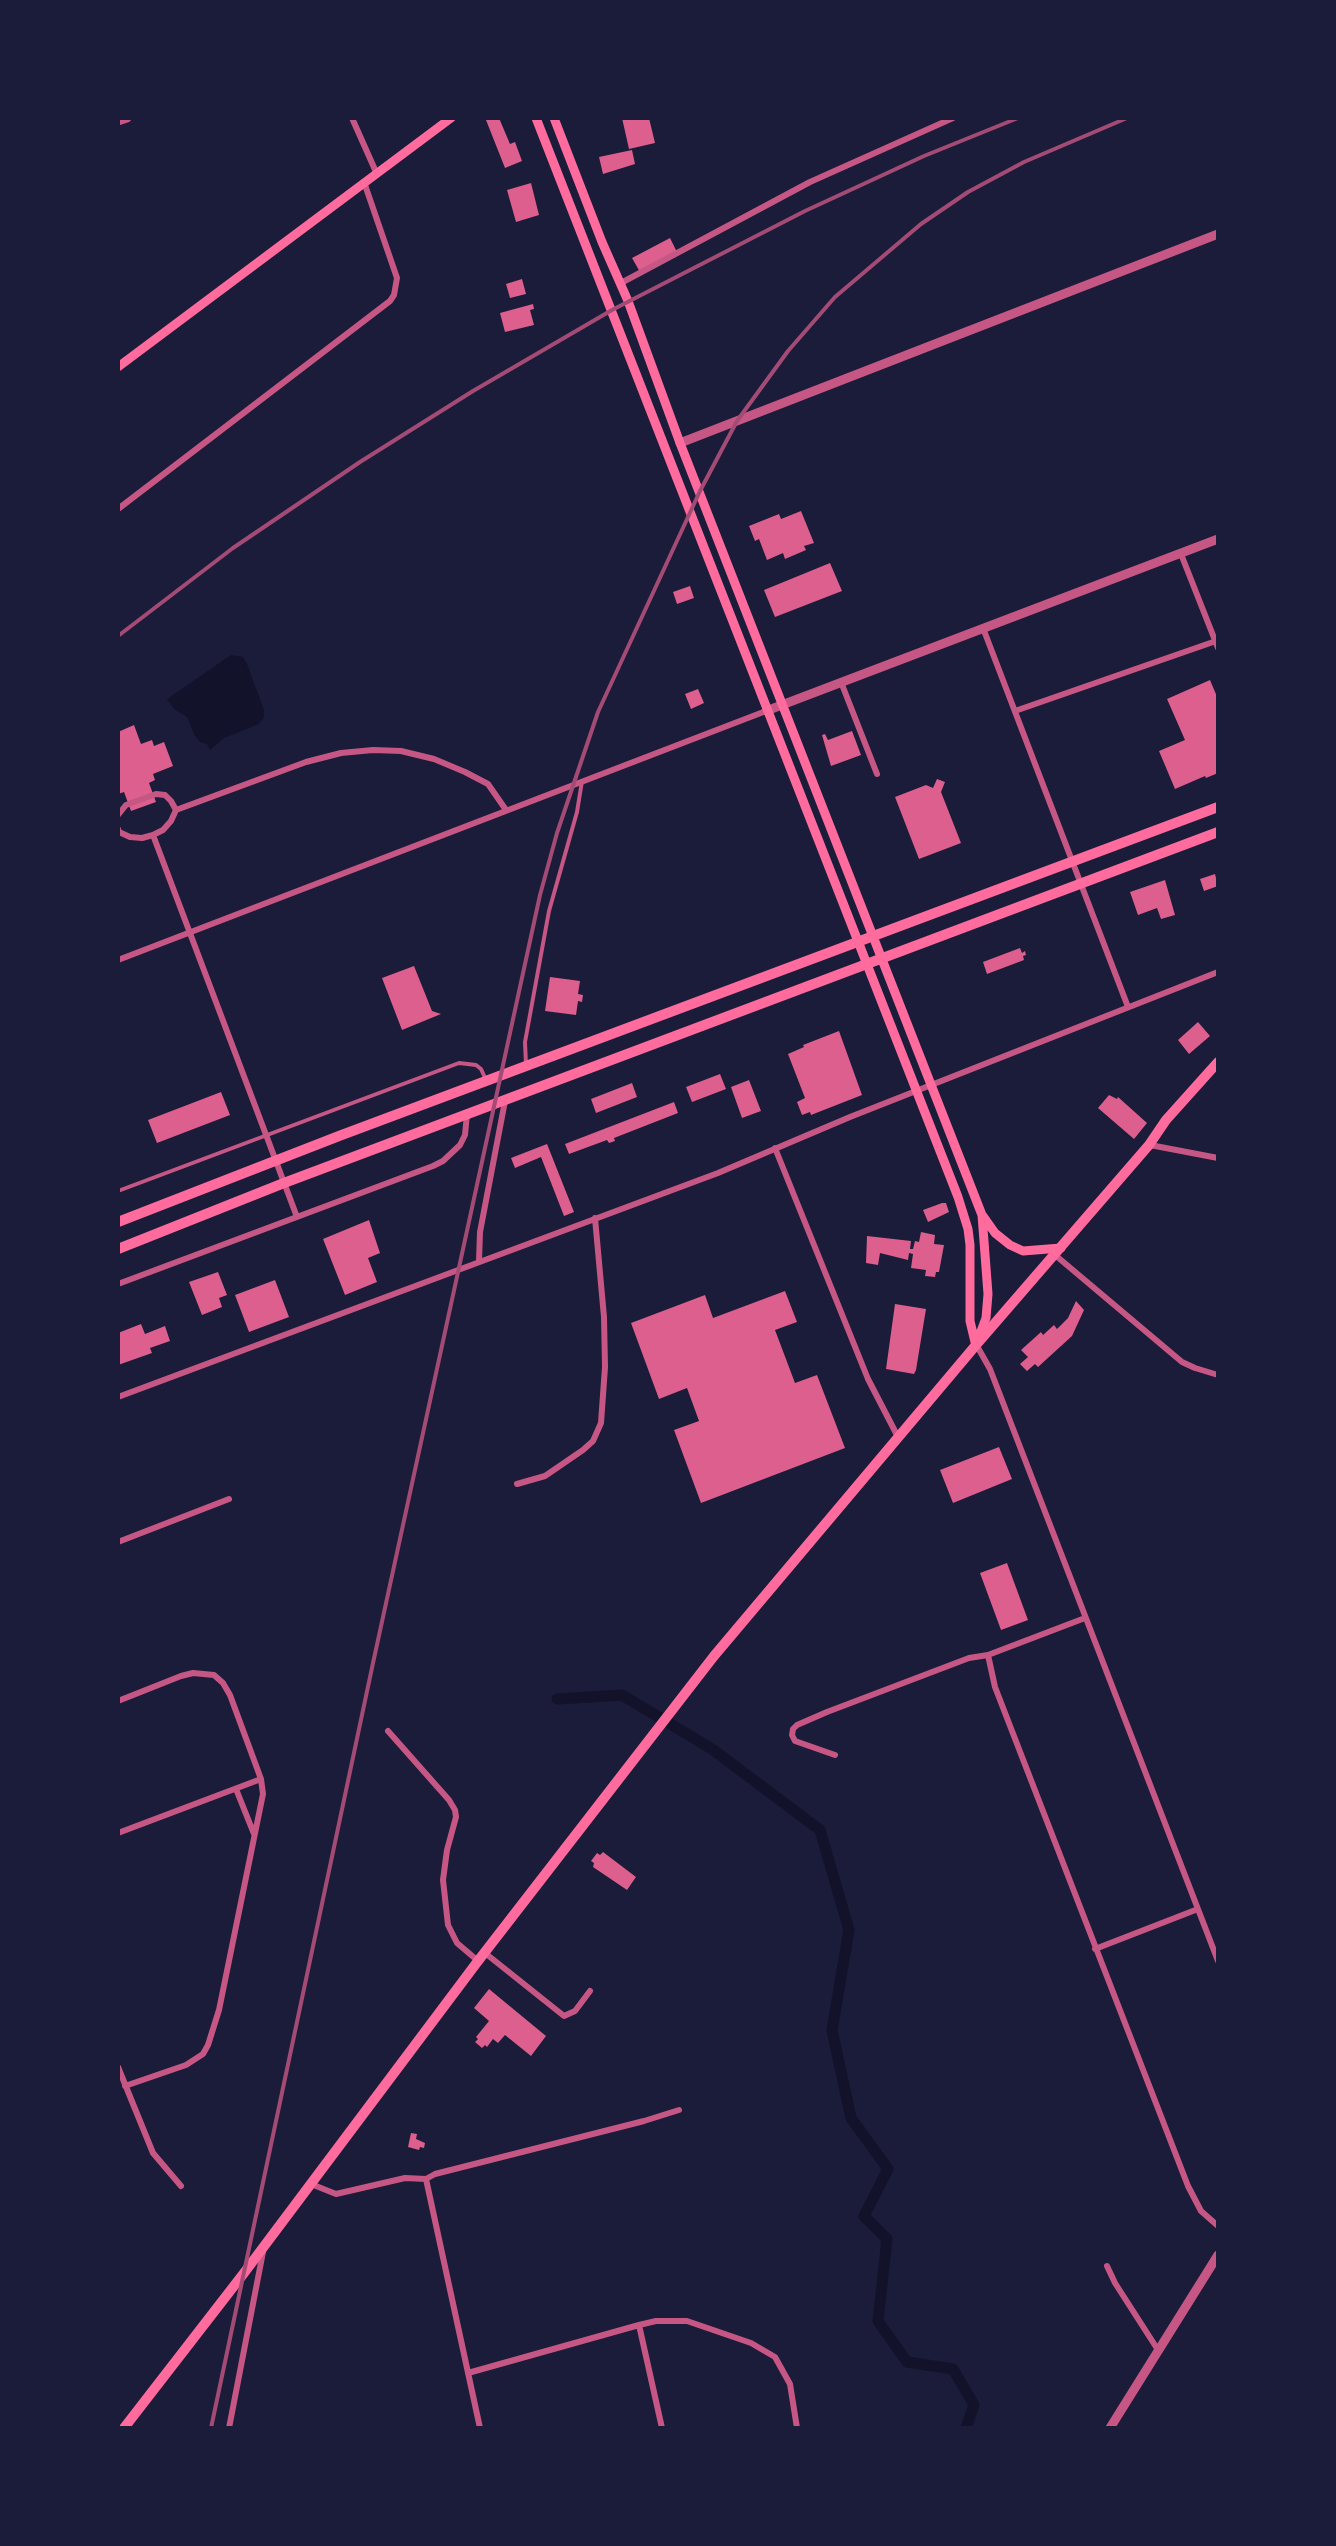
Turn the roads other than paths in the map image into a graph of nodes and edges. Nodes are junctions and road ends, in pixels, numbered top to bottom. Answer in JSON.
{"nodes":[{"id":1,"x":127,"y":118,"type":"edge"},
{"id":2,"x":352,"y":118,"type":"edge"},
{"id":3,"x":451,"y":118,"type":"edge"},
{"id":4,"x":536,"y":118,"type":"edge"},
{"id":5,"x":554,"y":118,"type":"edge"},
{"id":6,"x":953,"y":118,"type":"edge"},
{"id":7,"x":118,"y":121,"type":"edge"},
{"id":8,"x":376,"y":172,"type":"junction"},
{"id":9,"x":364,"y":181,"type":"junction"},
{"id":10,"x":1218,"y":234,"type":"edge"},
{"id":11,"x":621,"y":283,"type":"junction"},
{"id":12,"x":118,"y":367,"type":"edge"},
{"id":13,"x":680,"y":443,"type":"junction"},
{"id":14,"x":118,"y":508,"type":"edge"},
{"id":15,"x":1218,"y":540,"type":"edge"},
{"id":16,"x":1180,"y":554,"type":"junction"},
{"id":17,"x":983,"y":628,"type":"junction"},
{"id":18,"x":1217,"y":644,"type":"edge"},
{"id":19,"x":841,"y":681,"type":"junction"},
{"id":20,"x":782,"y":704,"type":"junction"},
{"id":21,"x":766,"y":711,"type":"junction"},
{"id":22,"x":1015,"y":711,"type":"junction"},
{"id":23,"x":877,"y":774,"type":"dead end"},
{"id":24,"x":582,"y":781,"type":"junction"},
{"id":25,"x":1218,"y":807,"type":"edge"},
{"id":26,"x":176,"y":810,"type":"junction"},
{"id":27,"x":506,"y":810,"type":"junction"},
{"id":28,"x":118,"y":815,"type":"edge"},
{"id":29,"x":118,"y":831,"type":"edge"},
{"id":30,"x":1218,"y":832,"type":"edge"},
{"id":31,"x":153,"y":835,"type":"junction"},
{"id":32,"x":1073,"y":862,"type":"junction"},
{"id":33,"x":1081,"y":884,"type":"junction"},
{"id":34,"x":188,"y":932,"type":"junction"},
{"id":35,"x":873,"y":937,"type":"junction"},
{"id":36,"x":858,"y":943,"type":"junction"},
{"id":37,"x":118,"y":960,"type":"edge"},
{"id":38,"x":882,"y":960,"type":"junction"},
{"id":39,"x":867,"y":965,"type":"junction"},
{"id":40,"x":1218,"y":972,"type":"edge"},
{"id":41,"x":1128,"y":1008,"type":"junction"},
{"id":42,"x":1218,"y":1062,"type":"edge"},
{"id":43,"x":526,"y":1067,"type":"junction"},
{"id":44,"x":487,"y":1081,"type":"junction"},
{"id":45,"x":932,"y":1085,"type":"junction"},
{"id":46,"x":917,"y":1091,"type":"junction"},
{"id":47,"x":505,"y":1101,"type":"junction"},
{"id":48,"x":467,"y":1114,"type":"junction"},
{"id":49,"x":266,"y":1136,"type":"junction"},
{"id":50,"x":1149,"y":1145,"type":"junction"},
{"id":51,"x":775,"y":1148,"type":"junction"},
{"id":52,"x":1218,"y":1158,"type":"edge"},
{"id":53,"x":275,"y":1160,"type":"junction"},
{"id":54,"x":284,"y":1182,"type":"junction"},
{"id":55,"x":118,"y":1191,"type":"edge"},
{"id":56,"x":982,"y":1215,"type":"junction"},
{"id":57,"x":297,"y":1217,"type":"junction"},
{"id":58,"x":595,"y":1218,"type":"junction"},
{"id":59,"x":118,"y":1222,"type":"edge"},
{"id":60,"x":118,"y":1249,"type":"edge"},
{"id":61,"x":1058,"y":1251,"type":"junction"},
{"id":62,"x":479,"y":1261,"type":"junction"},
{"id":63,"x":118,"y":1284,"type":"edge"},
{"id":64,"x":976,"y":1345,"type":"junction"},
{"id":65,"x":1218,"y":1374,"type":"edge"},
{"id":66,"x":118,"y":1397,"type":"edge"},
{"id":67,"x":898,"y":1438,"type":"junction"},
{"id":68,"x":517,"y":1484,"type":"dead end"},
{"id":69,"x":229,"y":1499,"type":"dead end"},
{"id":70,"x":118,"y":1542,"type":"edge"},
{"id":71,"x":1085,"y":1618,"type":"junction"},
{"id":72,"x":988,"y":1655,"type":"junction"},
{"id":73,"x":118,"y":1701,"type":"edge"},
{"id":74,"x":388,"y":1731,"type":"dead end"},
{"id":75,"x":835,"y":1755,"type":"dead end"},
{"id":76,"x":261,"y":1779,"type":"junction"},
{"id":77,"x":236,"y":1789,"type":"junction"},
{"id":78,"x":118,"y":1833,"type":"edge"},
{"id":79,"x":254,"y":1836,"type":"junction"},
{"id":80,"x":1198,"y":1909,"type":"junction"},
{"id":81,"x":1095,"y":1949,"type":"junction"},
{"id":82,"x":482,"y":1957,"type":"junction"},
{"id":83,"x":1218,"y":1962,"type":"edge"},
{"id":84,"x":590,"y":1991,"type":"dead end"},
{"id":85,"x":118,"y":2066,"type":"edge"},
{"id":86,"x":125,"y":2086,"type":"junction"},
{"id":87,"x":679,"y":2110,"type":"dead end"},
{"id":88,"x":426,"y":2179,"type":"junction"},
{"id":89,"x":311,"y":2184,"type":"junction"},
{"id":90,"x":181,"y":2186,"type":"dead end"},
{"id":91,"x":1218,"y":2226,"type":"edge"},
{"id":92,"x":264,"y":2246,"type":"junction"},
{"id":93,"x":1218,"y":2255,"type":"edge"},
{"id":94,"x":1107,"y":2266,"type":"dead end"},
{"id":95,"x":639,"y":2325,"type":"junction"},
{"id":96,"x":1158,"y":2350,"type":"junction"},
{"id":97,"x":468,"y":2372,"type":"junction"},
{"id":98,"x":124,"y":2428,"type":"edge"},
{"id":99,"x":229,"y":2428,"type":"edge"},
{"id":100,"x":480,"y":2428,"type":"edge"},
{"id":101,"x":662,"y":2428,"type":"edge"},
{"id":102,"x":797,"y":2428,"type":"edge"},
{"id":103,"x":1110,"y":2428,"type":"edge"}],
"edges":[{"from":1,"to":7,"type":"street"},
{"from":2,"to":8,"type":"street"},
{"from":3,"to":8,"type":"main road"},
{"from":4,"to":21,"type":"main road"},
{"from":5,"to":11,"type":"main road"},
{"from":6,"to":11,"type":"street"},
{"from":8,"to":9,"type":"main road"},
{"from":9,"to":12,"type":"main road"},
{"from":9,"to":14,"type":"street"},
{"from":10,"to":13,"type":"street"},
{"from":11,"to":13,"type":"main road"},
{"from":13,"to":20,"type":"main road"},
{"from":15,"to":16,"type":"street"},
{"from":16,"to":17,"type":"street"},
{"from":16,"to":18,"type":"street"},
{"from":17,"to":19,"type":"street"},
{"from":17,"to":22,"type":"street"},
{"from":18,"to":22,"type":"street"},
{"from":19,"to":20,"type":"street"},
{"from":19,"to":23,"type":"street"},
{"from":20,"to":21,"type":"street"},
{"from":20,"to":35,"type":"main road"},
{"from":21,"to":24,"type":"street"},
{"from":21,"to":36,"type":"main road"},
{"from":22,"to":32,"type":"street"},
{"from":24,"to":27,"type":"street"},
{"from":24,"to":43,"type":"lane"},
{"from":25,"to":32,"type":"main road"},
{"from":26,"to":27,"type":"street"},
{"from":26,"to":28,"type":"street"},
{"from":26,"to":31,"type":"street"},
{"from":27,"to":34,"type":"street"},
{"from":29,"to":31,"type":"street"},
{"from":30,"to":33,"type":"main road"},
{"from":31,"to":34,"type":"street"},
{"from":32,"to":33,"type":"street"},
{"from":32,"to":35,"type":"main road"},
{"from":33,"to":38,"type":"main road"},
{"from":33,"to":41,"type":"street"},
{"from":34,"to":37,"type":"street"},
{"from":34,"to":49,"type":"street"},
{"from":35,"to":36,"type":"main road"},
{"from":35,"to":38,"type":"main road"},
{"from":36,"to":39,"type":"main road"},
{"from":36,"to":43,"type":"main road"},
{"from":38,"to":39,"type":"main road"},
{"from":38,"to":45,"type":"main road"},
{"from":39,"to":46,"type":"main road"},
{"from":39,"to":47,"type":"main road"},
{"from":40,"to":41,"type":"street"},
{"from":41,"to":45,"type":"street"},
{"from":42,"to":50,"type":"main road"},
{"from":43,"to":44,"type":"main road"},
{"from":44,"to":49,"type":"lane"},
{"from":44,"to":53,"type":"main road"},
{"from":45,"to":46,"type":"street"},
{"from":45,"to":56,"type":"main road"},
{"from":46,"to":51,"type":"street"},
{"from":46,"to":64,"type":"main road"},
{"from":47,"to":48,"type":"main road"},
{"from":47,"to":62,"type":"street"},
{"from":48,"to":54,"type":"main road"},
{"from":48,"to":57,"type":"street"},
{"from":49,"to":53,"type":"street"},
{"from":49,"to":55,"type":"lane"},
{"from":50,"to":52,"type":"street"},
{"from":50,"to":61,"type":"main road"},
{"from":51,"to":58,"type":"street"},
{"from":51,"to":67,"type":"street"},
{"from":53,"to":54,"type":"street"},
{"from":53,"to":59,"type":"main road"},
{"from":54,"to":57,"type":"street"},
{"from":54,"to":60,"type":"main road"},
{"from":56,"to":61,"type":"main road"},
{"from":56,"to":64,"type":"main road"},
{"from":57,"to":63,"type":"street"},
{"from":58,"to":62,"type":"street"},
{"from":58,"to":68,"type":"street"},
{"from":61,"to":64,"type":"main road"},
{"from":61,"to":65,"type":"street"},
{"from":62,"to":66,"type":"street"},
{"from":64,"to":67,"type":"main road"},
{"from":64,"to":71,"type":"street"},
{"from":67,"to":82,"type":"main road"},
{"from":69,"to":70,"type":"street"},
{"from":71,"to":72,"type":"street"},
{"from":71,"to":80,"type":"street"},
{"from":72,"to":75,"type":"street"},
{"from":72,"to":81,"type":"street"},
{"from":73,"to":76,"type":"street"},
{"from":74,"to":82,"type":"street"},
{"from":76,"to":77,"type":"street"},
{"from":76,"to":79,"type":"street"},
{"from":77,"to":78,"type":"street"},
{"from":77,"to":79,"type":"street"},
{"from":79,"to":86,"type":"street"},
{"from":80,"to":81,"type":"street"},
{"from":80,"to":83,"type":"street"},
{"from":81,"to":91,"type":"street"},
{"from":82,"to":84,"type":"street"},
{"from":82,"to":89,"type":"main road"},
{"from":85,"to":86,"type":"street"},
{"from":86,"to":90,"type":"street"},
{"from":87,"to":88,"type":"street"},
{"from":88,"to":89,"type":"street"},
{"from":88,"to":97,"type":"street"},
{"from":89,"to":92,"type":"main road"},
{"from":92,"to":98,"type":"main road"},
{"from":92,"to":99,"type":"street"},
{"from":93,"to":96,"type":"street"},
{"from":94,"to":96,"type":"street"},
{"from":95,"to":97,"type":"street"},
{"from":95,"to":101,"type":"street"},
{"from":95,"to":102,"type":"street"},
{"from":96,"to":103,"type":"street"},
{"from":97,"to":100,"type":"street"}]}
